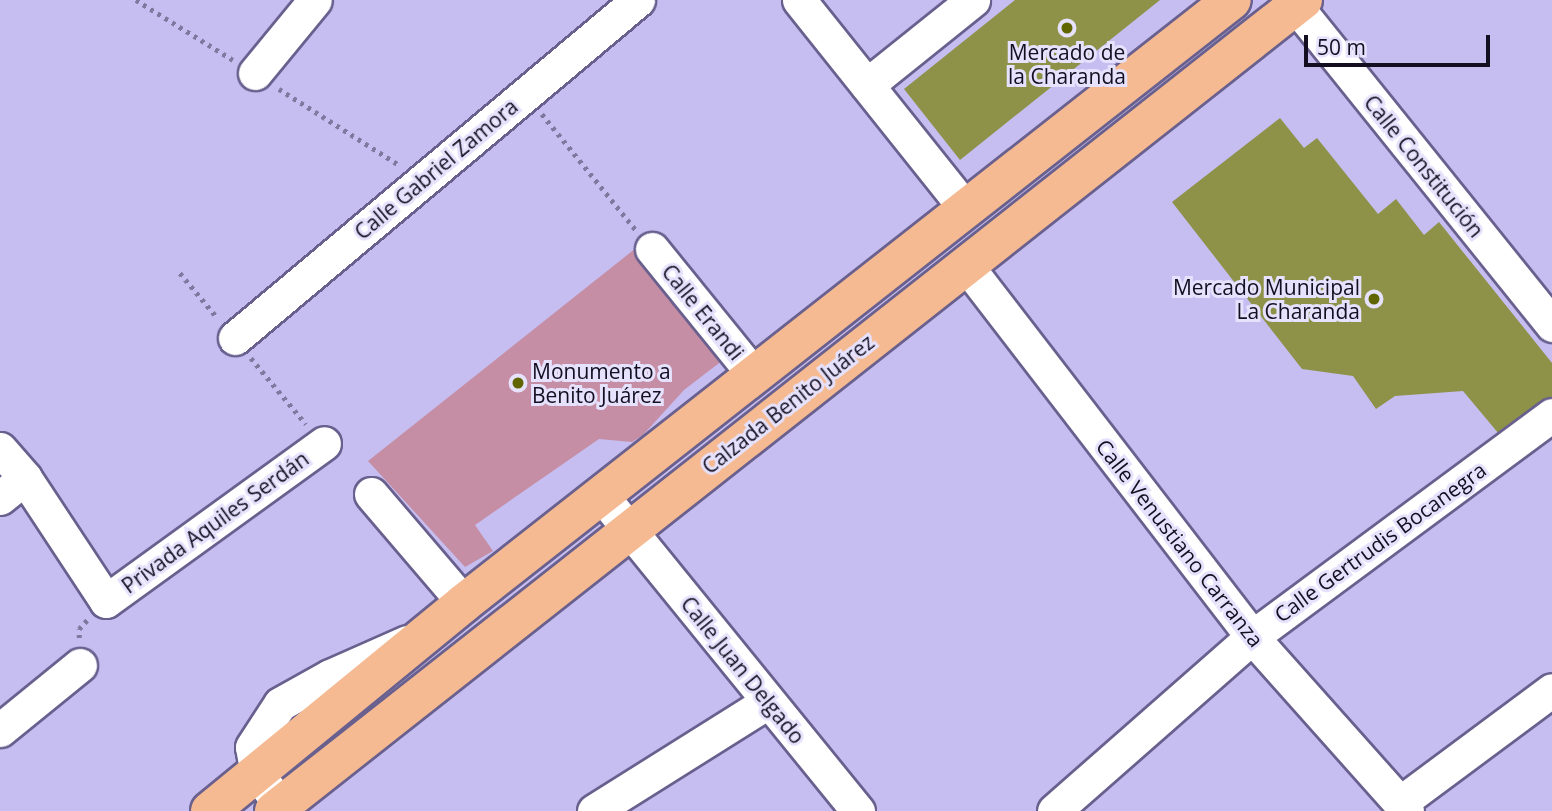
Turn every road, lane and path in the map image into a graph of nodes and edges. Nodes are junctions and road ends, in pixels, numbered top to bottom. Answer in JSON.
{"nodes":[{"id":1,"x":315,"y":0,"type":"edge"},
{"id":2,"x":638,"y":0,"type":"edge"},
{"id":3,"x":799,"y":0,"type":"edge"},
{"id":4,"x":973,"y":0,"type":"edge"},
{"id":5,"x":1232,"y":0,"type":"edge"},
{"id":6,"x":1296,"y":2,"type":"edge"},
{"id":7,"x":254,"y":73,"type":"dead end"},
{"id":8,"x":867,"y":85,"type":"junction"},
{"id":9,"x":526,"y":94,"type":"junction"},
{"id":10,"x":965,"y":208,"type":"junction"},
{"id":11,"x":652,"y":249,"type":"joint"},
{"id":12,"x":966,"y":265,"type":"junction"},
{"id":13,"x":1552,"y":326,"type":"edge"},
{"id":14,"x":235,"y":338,"type":"dead end"},
{"id":15,"x":754,"y":375,"type":"junction"},
{"id":16,"x":1552,"y":415,"type":"edge"},
{"id":17,"x":324,"y":443,"type":"dead end"},
{"id":18,"x":0,"y":449,"type":"edge"},
{"id":19,"x":13,"y":488,"type":"edge"},
{"id":20,"x":371,"y":494,"type":"dead end"},
{"id":21,"x":602,"y":496,"type":"junction"},
{"id":22,"x":628,"y":529,"type":"junction"},
{"id":23,"x":464,"y":603,"type":"junction"},
{"id":24,"x":1252,"y":637,"type":"junction"},
{"id":25,"x":80,"y":665,"type":"dead end"},
{"id":26,"x":1552,"y":690,"type":"edge"},
{"id":27,"x":768,"y":702,"type":"junction"},
{"id":28,"x":0,"y":730,"type":"edge"},
{"id":29,"x":257,"y":775,"type":"junction"},
{"id":30,"x":1404,"y":807,"type":"edge"},
{"id":31,"x":281,"y":809,"type":"edge"},
{"id":32,"x":210,"y":811,"type":"edge"},
{"id":33,"x":594,"y":811,"type":"edge"},
{"id":34,"x":858,"y":811,"type":"edge"},
{"id":35,"x":1054,"y":811,"type":"edge"}],
"edges":[{"from":1,"to":7,"type":"street"},
{"from":2,"to":9,"type":"street","name":"Calle Gabriel Zamora"},
{"from":3,"to":8,"type":"street"},
{"from":4,"to":8,"type":"street"},
{"from":5,"to":10,"type":"main road","name":"Calzada Benito Juárez"},
{"from":6,"to":12,"type":"main road","name":"Calzada Benito Juárez"},
{"from":6,"to":13,"type":"street","name":"Calle Constitución"},
{"from":8,"to":10,"type":"street"},
{"from":9,"to":11,"type":"path"},
{"from":9,"to":14,"type":"street","name":"Calle Gabriel Zamora"},
{"from":10,"to":15,"type":"main road","name":"Calzada Benito Juárez"},
{"from":11,"to":15,"type":"street","name":"Calle Erandi"},
{"from":12,"to":22,"type":"main road","name":"Calzada Benito Juárez"},
{"from":12,"to":24,"type":"street","name":"Calle Venustiano Carranza"},
{"from":15,"to":21,"type":"main road","name":"Calzada Benito Juárez"},
{"from":16,"to":24,"type":"street","name":"Calle Gertrudis Bocanegra"},
{"from":17,"to":19,"type":"street","name":"Privada Aquiles Serdán"},
{"from":18,"to":19,"type":"street"},
{"from":20,"to":23,"type":"street"},
{"from":21,"to":22,"type":"street","name":"Calle Juan Delgado"},
{"from":21,"to":23,"type":"main road","name":"Calzada Benito Juárez"},
{"from":22,"to":27,"type":"street","name":"Calle Juan Delgado"},
{"from":22,"to":31,"type":"main road","name":"Calzada Benito Juárez"},
{"from":23,"to":29,"type":"main road","name":"Calzada Benito Juárez"},
{"from":24,"to":30,"type":"street","name":"Calle Venustiano Carranza"},
{"from":24,"to":35,"type":"street","name":"Calle Gertrudis Bocanegra"},
{"from":25,"to":28,"type":"street"},
{"from":26,"to":30,"type":"street"},
{"from":27,"to":33,"type":"street"},
{"from":27,"to":34,"type":"street","name":"Calle Juan Delgado"},
{"from":29,"to":31,"type":"street"},
{"from":29,"to":32,"type":"main road","name":"Calzada Benito Juárez"}]}
